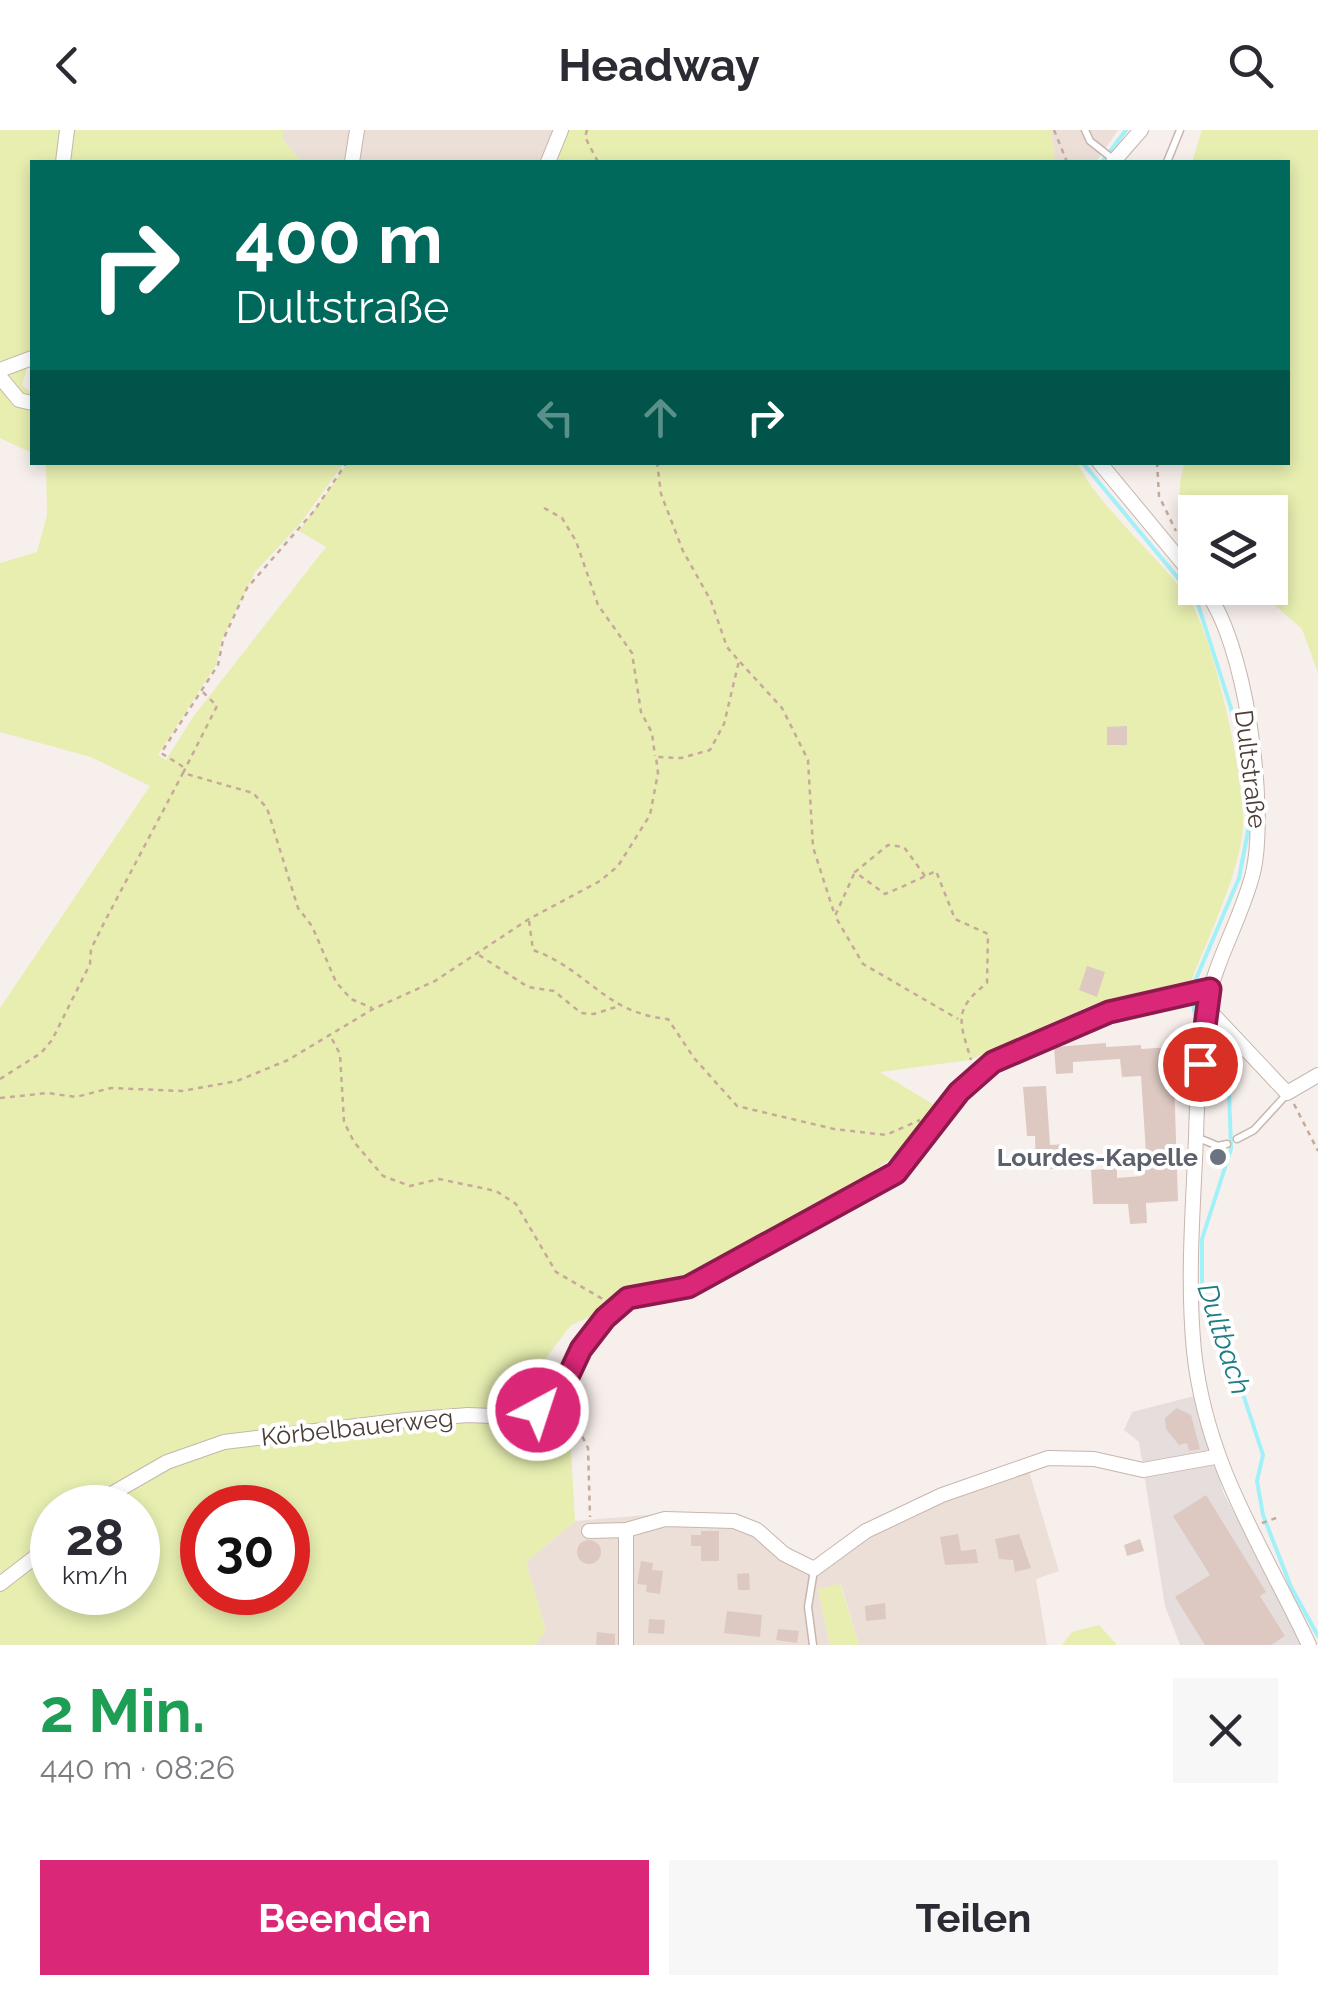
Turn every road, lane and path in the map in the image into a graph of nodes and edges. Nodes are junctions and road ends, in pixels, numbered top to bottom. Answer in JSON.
{"nodes":[{"id":1,"x":67,"y":130,"type":"edge"},
{"id":2,"x":356,"y":130,"type":"edge"},
{"id":3,"x":587,"y":130,"type":"edge"},
{"id":4,"x":1054,"y":130,"type":"edge"},
{"id":5,"x":1085,"y":130,"type":"edge"},
{"id":6,"x":1141,"y":130,"type":"edge"},
{"id":7,"x":1180,"y":130,"type":"edge"},
{"id":8,"x":560,"y":132,"type":"edge"},
{"id":9,"x":64,"y":160,"type":"edge"},
{"id":10,"x":352,"y":160,"type":"edge"},
{"id":11,"x":549,"y":160,"type":"edge"},
{"id":12,"x":597,"y":160,"type":"edge"},
{"id":13,"x":1066,"y":160,"type":"edge"},
{"id":14,"x":1112,"y":160,"type":"edge"},
{"id":15,"x":1169,"y":160,"type":"edge"},
{"id":16,"x":30,"y":359,"type":"edge"},
{"id":17,"x":0,"y":374,"type":"edge"},
{"id":18,"x":30,"y":403,"type":"edge"},
{"id":19,"x":345,"y":465,"type":"edge"},
{"id":20,"x":658,"y":465,"type":"edge"},
{"id":21,"x":1101,"y":465,"type":"edge"},
{"id":22,"x":1156,"y":465,"type":"edge"},
{"id":23,"x":544,"y":508,"type":"dead end"},
{"id":24,"x":1178,"y":534,"type":"edge"},
{"id":25,"x":1178,"y":557,"type":"edge"},
{"id":26,"x":1214,"y":605,"type":"edge"},
{"id":27,"x":739,"y":661,"type":"junction"},
{"id":28,"x":202,"y":690,"type":"junction"},
{"id":29,"x":656,"y":757,"type":"junction"},
{"id":30,"x":184,"y":773,"type":"junction"},
{"id":31,"x":855,"y":872,"type":"junction"},
{"id":32,"x":925,"y":876,"type":"junction"},
{"id":33,"x":835,"y":916,"type":"junction"},
{"id":34,"x":529,"y":919,"type":"junction"},
{"id":35,"x":476,"y":954,"type":"junction"},
{"id":36,"x":1210,"y":989,"type":"junction"},
{"id":37,"x":617,"y":1006,"type":"junction"},
{"id":38,"x":1206,"y":1007,"type":"junction"},
{"id":39,"x":373,"y":1008,"type":"junction"},
{"id":40,"x":959,"y":1020,"type":"junction"},
{"id":41,"x":331,"y":1037,"type":"junction"},
{"id":42,"x":993,"y":1062,"type":"junction"},
{"id":43,"x":1318,"y":1075,"type":"edge"},
{"id":44,"x":0,"y":1079,"type":"edge"},
{"id":45,"x":1287,"y":1093,"type":"junction"},
{"id":46,"x":0,"y":1098,"type":"edge"},
{"id":47,"x":947,"y":1109,"type":"junction"},
{"id":48,"x":1196,"y":1137,"type":"junction"},
{"id":49,"x":1237,"y":1139,"type":"dead end"},
{"id":50,"x":1318,"y":1151,"type":"edge"},
{"id":51,"x":1194,"y":1162,"type":"junction"},
{"id":52,"x":619,"y":1306,"type":"junction"},
{"id":53,"x":558,"y":1398,"type":"junction"},
{"id":54,"x":1215,"y":1457,"type":"junction"},
{"id":55,"x":127,"y":1485,"type":"edge"},
{"id":56,"x":1280,"y":1517,"type":"dead end"},
{"id":57,"x":1259,"y":1524,"type":"dead end"},
{"id":58,"x":626,"y":1530,"type":"junction"},
{"id":59,"x":589,"y":1531,"type":"joint"},
{"id":60,"x":30,"y":1561,"type":"edge"},
{"id":61,"x":814,"y":1568,"type":"junction"},
{"id":62,"x":0,"y":1584,"type":"edge"},
{"id":63,"x":626,"y":1645,"type":"edge"},
{"id":64,"x":813,"y":1645,"type":"edge"},
{"id":65,"x":1310,"y":1645,"type":"edge"}],
"edges":[{"from":1,"to":9,"type":"street"},
{"from":2,"to":10,"type":"street"},
{"from":3,"to":12,"type":"path"},
{"from":4,"to":13,"type":"path"},
{"from":5,"to":14,"type":"lane"},
{"from":6,"to":14,"type":"street"},
{"from":7,"to":15,"type":"lane"},
{"from":8,"to":11,"type":"street"},
{"from":16,"to":17,"type":"street"},
{"from":17,"to":18,"type":"street"},
{"from":19,"to":28,"type":"path"},
{"from":20,"to":27,"type":"path"},
{"from":21,"to":25,"type":"street"},
{"from":22,"to":24,"type":"path"},
{"from":23,"to":29,"type":"path"},
{"from":26,"to":36,"type":"street","name":"Dultstraße"},
{"from":27,"to":29,"type":"path"},
{"from":27,"to":33,"type":"path"},
{"from":28,"to":30,"type":"path"},
{"from":28,"to":30,"type":"path"},
{"from":29,"to":34,"type":"path"},
{"from":30,"to":39,"type":"path"},
{"from":30,"to":44,"type":"path"},
{"from":31,"to":32,"type":"path"},
{"from":31,"to":32,"type":"path"},
{"from":31,"to":33,"type":"path"},
{"from":32,"to":40,"type":"path"},
{"from":33,"to":40,"type":"path"},
{"from":34,"to":35,"type":"path"},
{"from":34,"to":37,"type":"path"},
{"from":35,"to":37,"type":"path"},
{"from":35,"to":39,"type":"path"},
{"from":36,"to":38,"type":"street","name":"Dultstraße"},
{"from":36,"to":42,"type":"street"},
{"from":37,"to":47,"type":"path"},
{"from":38,"to":45,"type":"street"},
{"from":38,"to":48,"type":"street","name":"Dultstraße"},
{"from":39,"to":41,"type":"path"},
{"from":40,"to":42,"type":"path"},
{"from":41,"to":46,"type":"path"},
{"from":41,"to":52,"type":"path"},
{"from":42,"to":47,"type":"street"},
{"from":43,"to":45,"type":"street"},
{"from":45,"to":49,"type":"lane"},
{"from":45,"to":50,"type":"path"},
{"from":47,"to":52,"type":"street"},
{"from":48,"to":51,"type":"street","name":"Dultstraße"},
{"from":48,"to":51,"type":"lane"},
{"from":51,"to":54,"type":"street","name":"Dultstraße"},
{"from":52,"to":53,"type":"street"},
{"from":53,"to":55,"type":"street","name":"Körbelbauerweg"},
{"from":53,"to":59,"type":"path"},
{"from":54,"to":61,"type":"street"},
{"from":54,"to":65,"type":"street","name":"Dultstraße"},
{"from":56,"to":57,"type":"path"},
{"from":58,"to":59,"type":"street"},
{"from":58,"to":61,"type":"street"},
{"from":58,"to":63,"type":"street"},
{"from":60,"to":62,"type":"street"},
{"from":61,"to":64,"type":"lane"}]}
